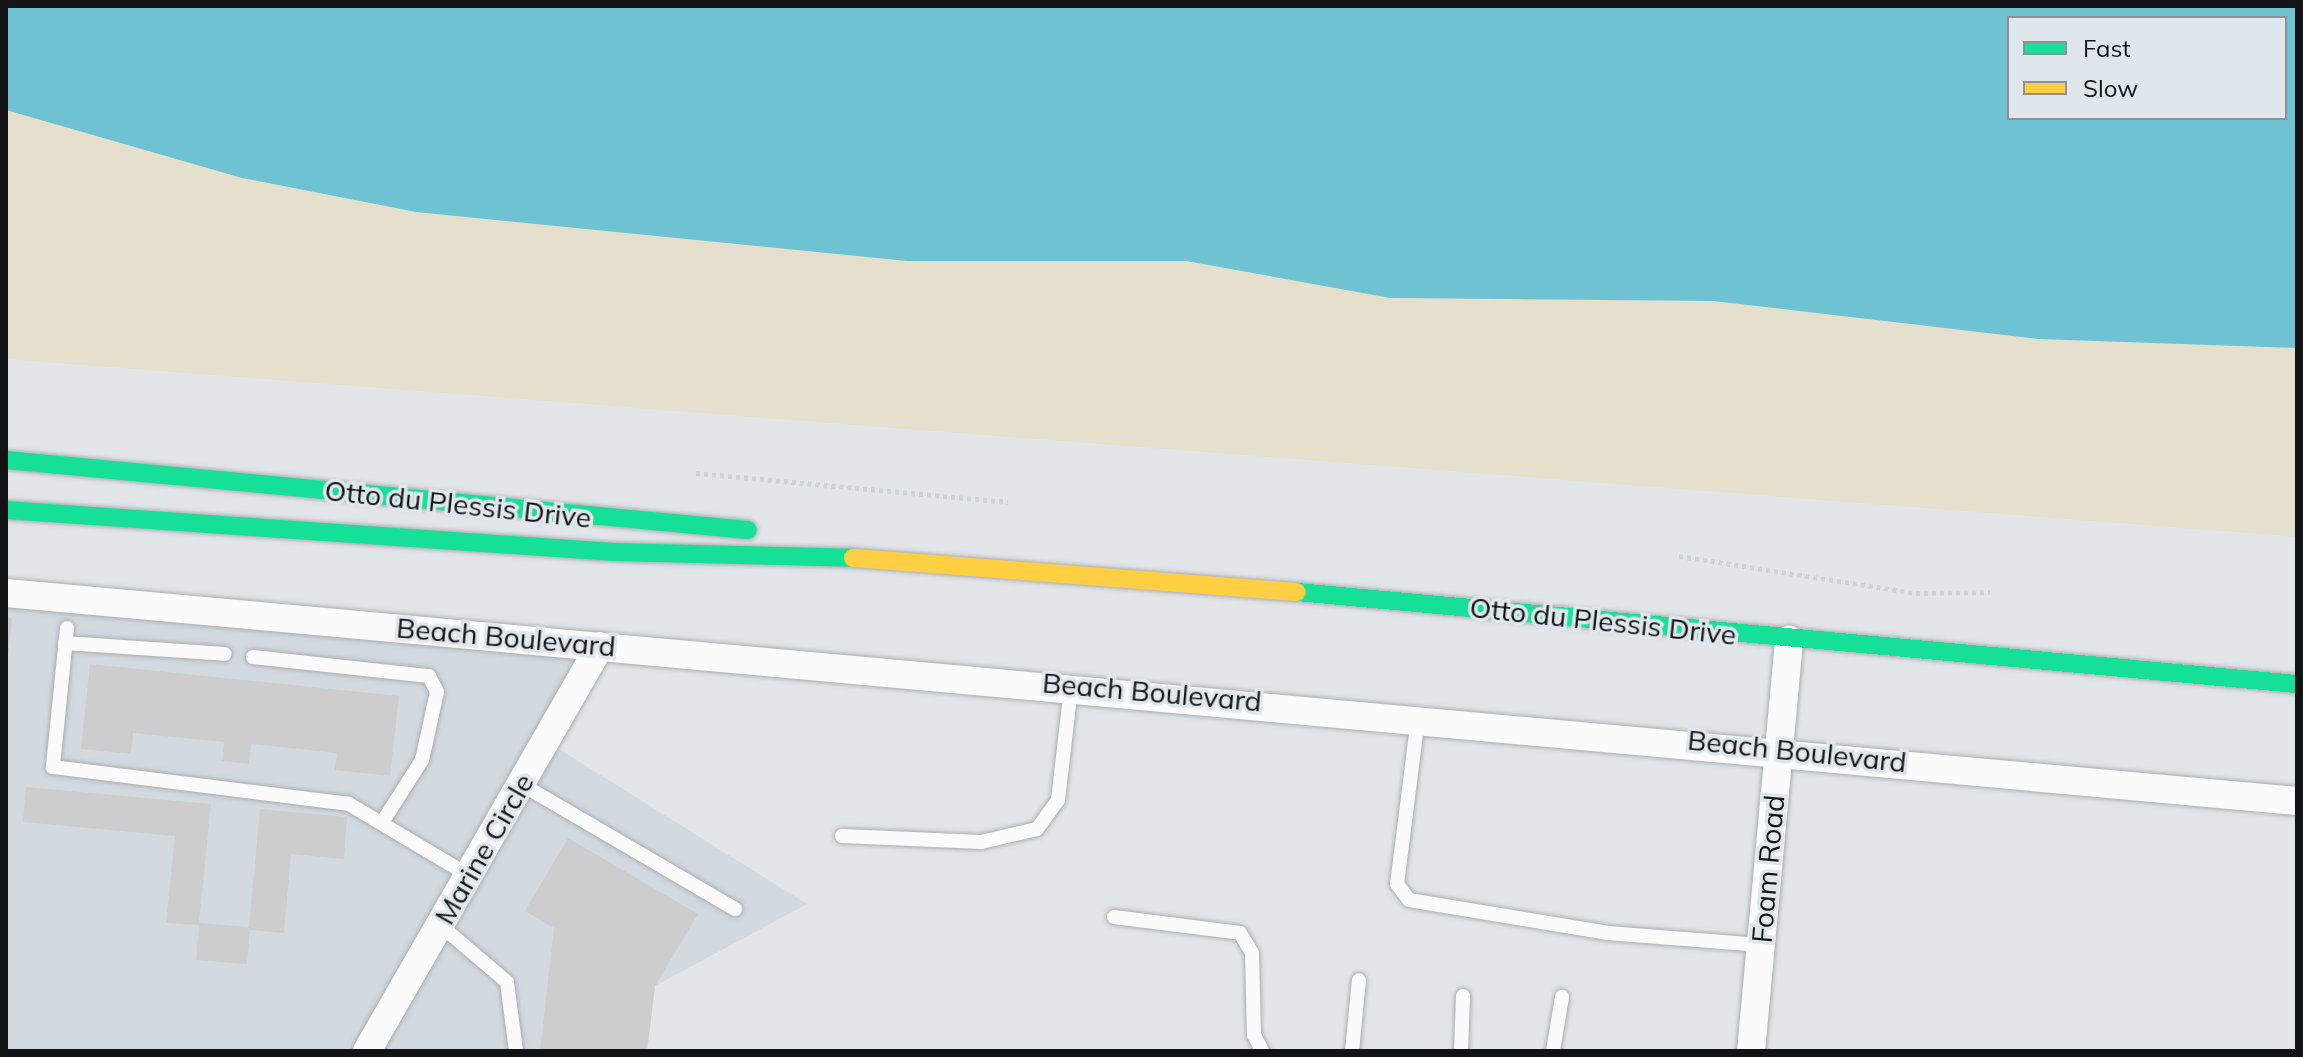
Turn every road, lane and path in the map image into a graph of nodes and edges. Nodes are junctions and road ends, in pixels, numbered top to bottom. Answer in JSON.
{"nodes":[{"id":1,"x":6,"y":460,"type":"edge"},
{"id":2,"x":696,"y":473,"type":"dead end"},
{"id":3,"x":1008,"y":502,"type":"dead end"},
{"id":4,"x":6,"y":510,"type":"edge"},
{"id":5,"x":1679,"y":556,"type":"dead end"},
{"id":6,"x":908,"y":557,"type":"junction"},
{"id":7,"x":1990,"y":592,"type":"dead end"},
{"id":8,"x":6,"y":593,"type":"edge"},
{"id":9,"x":1789,"y":640,"type":"junction"},
{"id":10,"x":600,"y":646,"type":"junction"},
{"id":11,"x":225,"y":654,"type":"dead end"},
{"id":12,"x":253,"y":657,"type":"dead end"},
{"id":13,"x":2297,"y":684,"type":"edge"},
{"id":14,"x":1071,"y":685,"type":"junction"},
{"id":15,"x":1418,"y":716,"type":"junction"},
{"id":16,"x":1779,"y":749,"type":"junction"},
{"id":17,"x":521,"y":784,"type":"junction"},
{"id":18,"x":2297,"y":801,"type":"edge"},
{"id":19,"x":383,"y":821,"type":"junction"},
{"id":20,"x":842,"y":836,"type":"dead end"},
{"id":21,"x":468,"y":875,"type":"junction"},
{"id":22,"x":735,"y":909,"type":"dead end"},
{"id":23,"x":1114,"y":917,"type":"dead end"},
{"id":24,"x":440,"y":925,"type":"junction"},
{"id":25,"x":1761,"y":945,"type":"junction"},
{"id":26,"x":1359,"y":980,"type":"dead end"},
{"id":27,"x":1463,"y":996,"type":"dead end"},
{"id":28,"x":1562,"y":997,"type":"dead end"},
{"id":29,"x":367,"y":1051,"type":"edge"},
{"id":30,"x":516,"y":1051,"type":"edge"},
{"id":31,"x":1262,"y":1051,"type":"edge"},
{"id":32,"x":1352,"y":1051,"type":"edge"},
{"id":33,"x":1461,"y":1051,"type":"edge"},
{"id":34,"x":1553,"y":1051,"type":"edge"},
{"id":35,"x":1751,"y":1051,"type":"edge"}],
"edges":[{"from":1,"to":6,"type":"main road","name":"Otto du Plessis Drive"},
{"from":2,"to":3,"type":"path"},
{"from":4,"to":6,"type":"main road","name":"Otto du Plessis Drive"},
{"from":5,"to":7,"type":"path"},
{"from":6,"to":9,"type":"main road","name":"Otto du Plessis Drive"},
{"from":8,"to":10,"type":"street","name":"Beach Boulevard"},
{"from":9,"to":13,"type":"main road","name":"Otto du Plessis Drive"},
{"from":9,"to":16,"type":"street","name":"Foam Road"},
{"from":10,"to":14,"type":"street","name":"Beach Boulevard"},
{"from":10,"to":17,"type":"street","name":"Marine Circle"},
{"from":11,"to":19,"type":"lane"},
{"from":12,"to":19,"type":"lane"},
{"from":14,"to":15,"type":"street","name":"Beach Boulevard"},
{"from":14,"to":20,"type":"lane"},
{"from":15,"to":16,"type":"street","name":"Beach Boulevard"},
{"from":15,"to":25,"type":"lane"},
{"from":16,"to":18,"type":"street","name":"Beach Boulevard"},
{"from":16,"to":25,"type":"street","name":"Foam Road"},
{"from":17,"to":21,"type":"street","name":"Marine Circle"},
{"from":17,"to":22,"type":"lane"},
{"from":19,"to":21,"type":"lane"},
{"from":21,"to":24,"type":"street","name":"Marine Circle"},
{"from":23,"to":31,"type":"lane"},
{"from":24,"to":29,"type":"street","name":"Marine Circle"},
{"from":24,"to":30,"type":"lane"},
{"from":25,"to":35,"type":"street","name":"Foam Road"},
{"from":26,"to":32,"type":"lane"},
{"from":27,"to":33,"type":"lane"},
{"from":28,"to":34,"type":"lane"}]}
